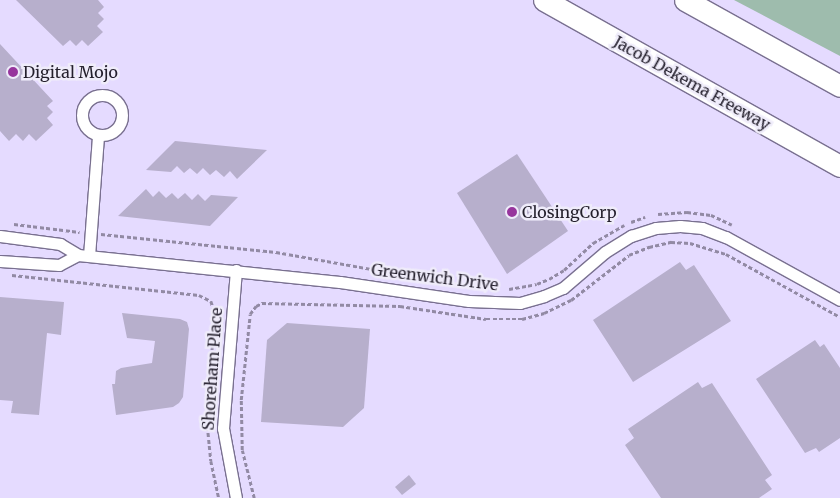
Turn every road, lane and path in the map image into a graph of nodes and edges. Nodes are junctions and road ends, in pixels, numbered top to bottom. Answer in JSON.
{"nodes":[{"id":1,"x":544,"y":0,"type":"edge"},
{"id":2,"x":685,"y":0,"type":"edge"},
{"id":3,"x":840,"y":86,"type":"edge"},
{"id":4,"x":98,"y":134,"type":"dead end"},
{"id":5,"x":840,"y":166,"type":"edge"},
{"id":6,"x":8,"y":224,"type":"dead end"},
{"id":7,"x":738,"y":229,"type":"dead end"},
{"id":8,"x":91,"y":233,"type":"junction"},
{"id":9,"x":0,"y":236,"type":"edge"},
{"id":10,"x":83,"y":255,"type":"junction"},
{"id":11,"x":0,"y":261,"type":"edge"},
{"id":12,"x":236,"y":270,"type":"junction"},
{"id":13,"x":5,"y":274,"type":"dead end"},
{"id":14,"x":481,"y":288,"type":"dead end"},
{"id":15,"x":502,"y":290,"type":"dead end"},
{"id":16,"x":840,"y":300,"type":"edge"},
{"id":17,"x":840,"y":318,"type":"edge"},
{"id":18,"x":219,"y":498,"type":"edge"},
{"id":19,"x":236,"y":498,"type":"edge"},
{"id":20,"x":254,"y":498,"type":"edge"}],
"edges":[{"from":1,"to":5,"type":"highway","name":"Jacob Dekema Freeway"},
{"from":2,"to":3,"type":"highway"},
{"from":4,"to":8,"type":"street"},
{"from":6,"to":8,"type":"path"},
{"from":7,"to":15,"type":"path"},
{"from":8,"to":10,"type":"street"},
{"from":8,"to":14,"type":"path"},
{"from":9,"to":10,"type":"street","name":"Greenwich Drive"},
{"from":10,"to":11,"type":"street","name":"Greenwich Drive"},
{"from":10,"to":12,"type":"street","name":"Greenwich Drive"},
{"from":12,"to":16,"type":"street","name":"Greenwich Drive"},
{"from":12,"to":19,"type":"street","name":"Shoreham Place"},
{"from":13,"to":18,"type":"path"},
{"from":17,"to":20,"type":"path"}]}
